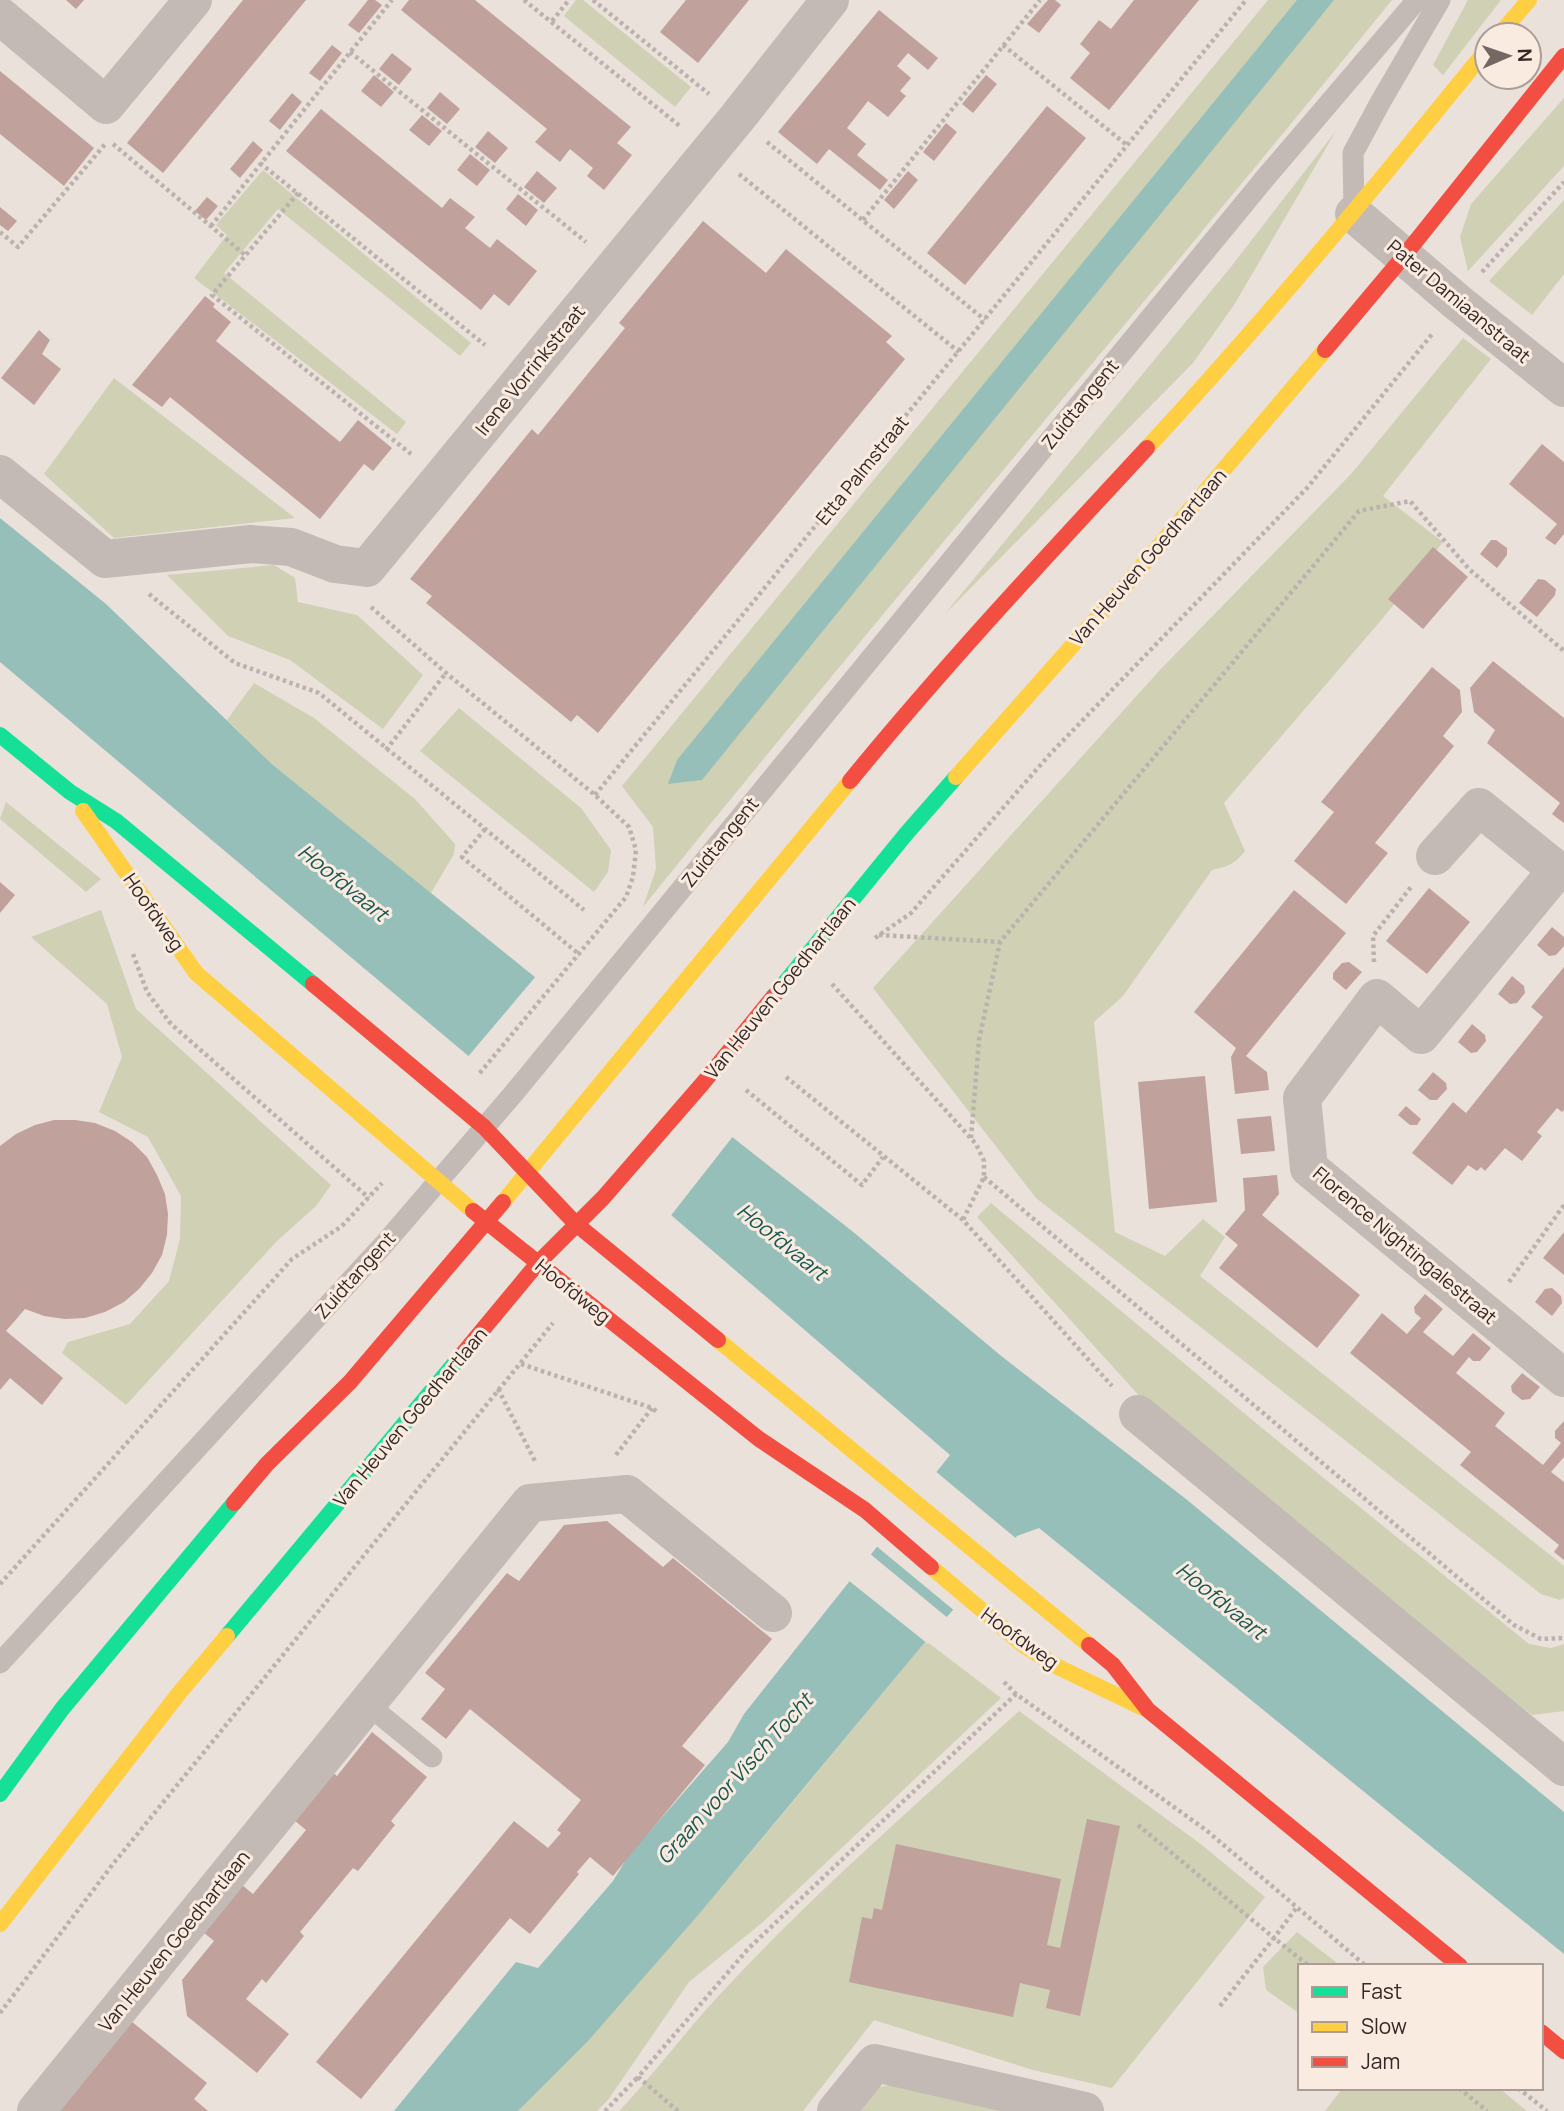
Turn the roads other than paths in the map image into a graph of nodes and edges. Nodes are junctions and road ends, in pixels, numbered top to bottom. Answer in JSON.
{"nodes":[{"id":1,"x":193,"y":0,"type":"edge"},
{"id":2,"x":830,"y":0,"type":"edge"},
{"id":3,"x":1417,"y":0,"type":"edge"},
{"id":4,"x":1440,"y":0,"type":"edge"},
{"id":5,"x":1529,"y":0,"type":"edge"},
{"id":6,"x":0,"y":16,"type":"edge"},
{"id":7,"x":1511,"y":21,"type":"edge"},
{"id":8,"x":1564,"y":56,"type":"edge"},
{"id":9,"x":1473,"y":66,"type":"edge"},
{"id":10,"x":1354,"y":214,"type":"junction"},
{"id":11,"x":1404,"y":256,"type":"junction"},
{"id":12,"x":1564,"y":388,"type":"edge"},
{"id":13,"x":0,"y":474,"type":"edge"},
{"id":14,"x":8,"y":741,"type":"edge"},
{"id":15,"x":0,"y":766,"type":"edge"},
{"id":16,"x":70,"y":792,"type":"junction"},
{"id":17,"x":1435,"y":856,"type":"road end"},
{"id":18,"x":1560,"y":873,"type":"edge"},
{"id":19,"x":491,"y":1120,"type":"junction"},
{"id":20,"x":527,"y":1173,"type":"junction"},
{"id":21,"x":439,"y":1181,"type":"junction"},
{"id":22,"x":486,"y":1223,"type":"junction"},
{"id":23,"x":576,"y":1224,"type":"junction"},
{"id":24,"x":538,"y":1263,"type":"junction"},
{"id":25,"x":1564,"y":1378,"type":"edge"},
{"id":26,"x":1138,"y":1414,"type":"road end"},
{"id":27,"x":773,"y":1612,"type":"dead end"},
{"id":28,"x":0,"y":1663,"type":"edge"},
{"id":29,"x":367,"y":1704,"type":"junction"},
{"id":30,"x":1148,"y":1710,"type":"junction"},
{"id":31,"x":1559,"y":1753,"type":"edge"},
{"id":32,"x":432,"y":1757,"type":"dead end"},
{"id":33,"x":0,"y":1794,"type":"edge"},
{"id":34,"x":0,"y":1924,"type":"edge"},
{"id":35,"x":1458,"y":1964,"type":"edge"},
{"id":36,"x":1543,"y":2034,"type":"edge"},
{"id":37,"x":1564,"y":2050,"type":"edge"},
{"id":38,"x":36,"y":2111,"type":"edge"},
{"id":39,"x":836,"y":2111,"type":"edge"},
{"id":40,"x":1085,"y":2111,"type":"edge"}],
"edges":[{"from":1,"to":6,"type":"street"},
{"from":2,"to":13,"type":"street","name":"Irene Vorrinkstraat"},
{"from":3,"to":19,"type":"lane","name":"Zuidtangent"},
{"from":4,"to":10,"type":"lane"},
{"from":5,"to":7,"type":"main road"},
{"from":8,"to":11,"type":"main road","name":"Van Heuven Goedhartlaan"},
{"from":9,"to":10,"type":"main road"},
{"from":10,"to":11,"type":"street","name":"Pater Damiaanstraat"},
{"from":10,"to":20,"type":"main road"},
{"from":11,"to":12,"type":"street","name":"Pater Damiaanstraat"},
{"from":11,"to":23,"type":"main road","name":"Van Heuven Goedhartlaan"},
{"from":14,"to":15,"type":"lane"},
{"from":14,"to":16,"type":"main road","name":"Hoofdweg"},
{"from":16,"to":19,"type":"main road","name":"Hoofdweg"},
{"from":16,"to":21,"type":"main road","name":"Hoofdweg"},
{"from":17,"to":18,"type":"street"},
{"from":18,"to":25,"type":"street","name":"Florence Nightingalestraat"},
{"from":19,"to":20,"type":"main road","name":"Hoofdweg"},
{"from":19,"to":21,"type":"lane","name":"Zuidtangent"},
{"from":20,"to":22,"type":"main road"},
{"from":20,"to":23,"type":"main road","name":"Hoofdweg"},
{"from":21,"to":22,"type":"main road","name":"Hoofdweg"},
{"from":21,"to":28,"type":"lane","name":"Zuidtangent"},
{"from":22,"to":24,"type":"main road","name":"Hoofdweg"},
{"from":22,"to":33,"type":"main road"},
{"from":23,"to":24,"type":"main road","name":"Van Heuven Goedhartlaan"},
{"from":23,"to":30,"type":"main road","name":"Hoofdweg"},
{"from":24,"to":30,"type":"main road","name":"Hoofdweg"},
{"from":24,"to":34,"type":"main road","name":"Van Heuven Goedhartlaan"},
{"from":26,"to":31,"type":"street"},
{"from":27,"to":29,"type":"street","name":"Van Heuven Goedhartlaan"},
{"from":29,"to":32,"type":"lane"},
{"from":29,"to":38,"type":"street","name":"Van Heuven Goedhartlaan"},
{"from":30,"to":35,"type":"main road","name":"Hoofdweg"},
{"from":36,"to":37,"type":"main road"},
{"from":39,"to":40,"type":"street"}]}
